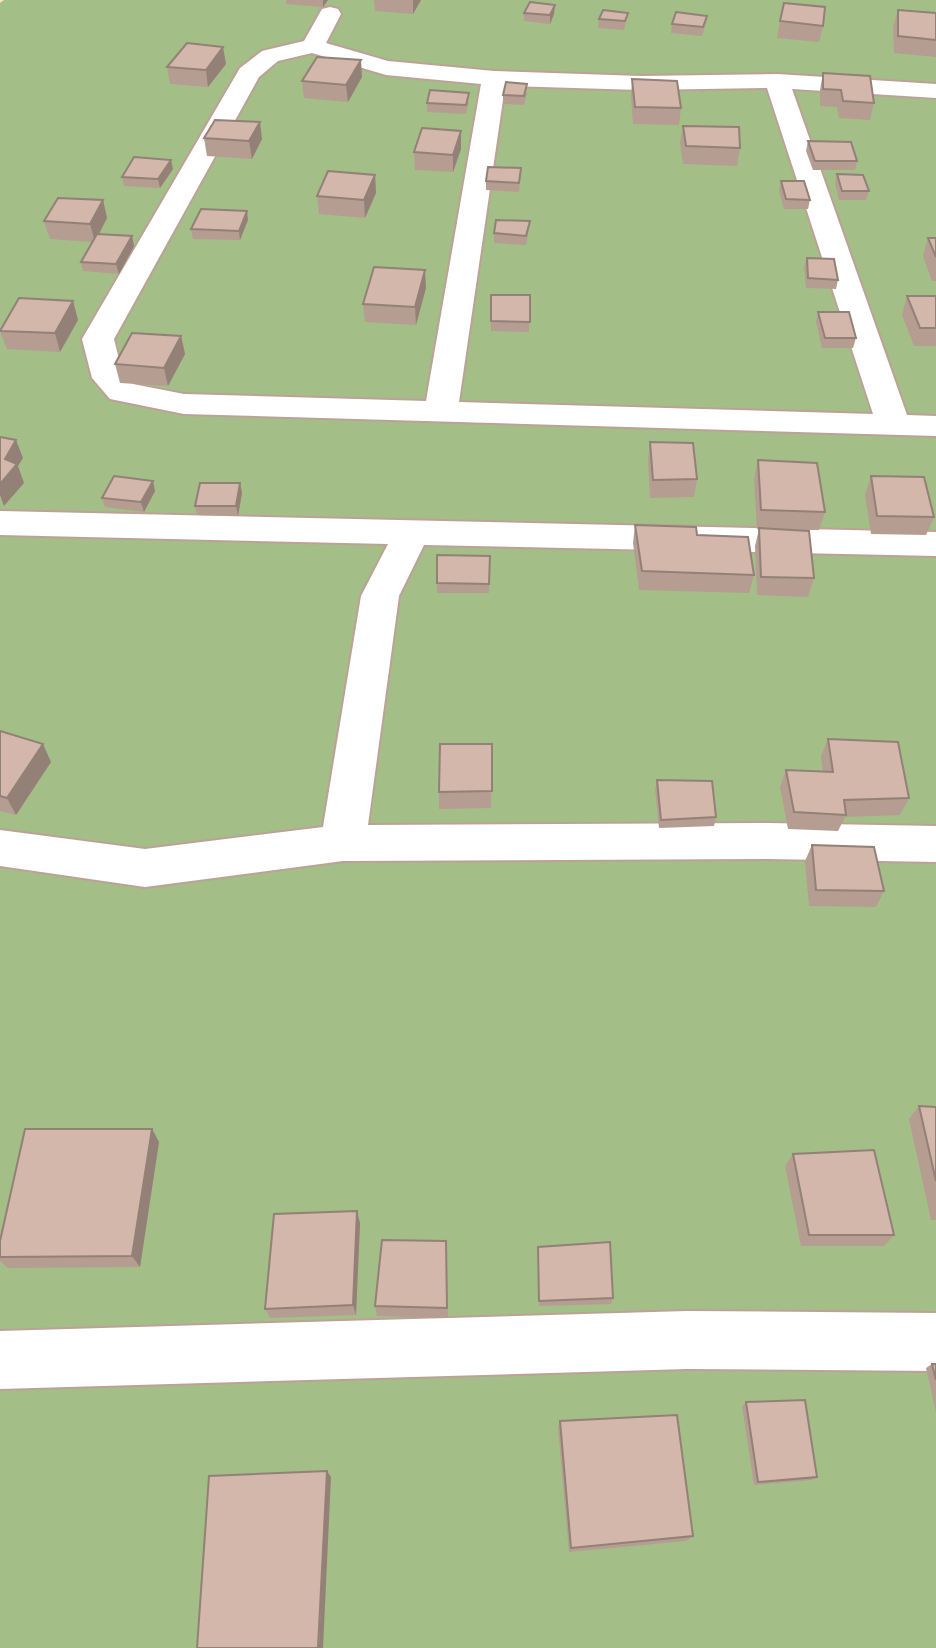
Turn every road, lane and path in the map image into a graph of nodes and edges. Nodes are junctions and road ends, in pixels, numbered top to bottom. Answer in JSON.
{"nodes":[{"id":1,"x":330,"y":14,"type":"dead end"},
{"id":2,"x":313,"y":46,"type":"junction"},
{"id":3,"x":494,"y":78,"type":"junction"},
{"id":4,"x":777,"y":81,"type":"junction"},
{"id":5,"x":936,"y":91,"type":"edge"},
{"id":6,"x":441,"y":412,"type":"junction"},
{"id":7,"x":894,"y":426,"type":"junction"},
{"id":8,"x":936,"y":426,"type":"edge"},
{"id":9,"x":0,"y":523,"type":"edge"},
{"id":10,"x":412,"y":532,"type":"junction"},
{"id":11,"x":936,"y":544,"type":"edge"},
{"id":12,"x":343,"y":843,"type":"junction"},
{"id":13,"x":936,"y":844,"type":"edge"},
{"id":14,"x":0,"y":848,"type":"edge"},
{"id":15,"x":936,"y":1342,"type":"edge"},
{"id":16,"x":0,"y":1360,"type":"edge"}],
"edges":[{"from":1,"to":2,"type":"street"},
{"from":2,"to":3,"type":"street"},
{"from":2,"to":6,"type":"street"},
{"from":3,"to":4,"type":"street"},
{"from":3,"to":6,"type":"street"},
{"from":4,"to":5,"type":"street"},
{"from":4,"to":7,"type":"street"},
{"from":6,"to":7,"type":"street"},
{"from":7,"to":8,"type":"street"},
{"from":9,"to":10,"type":"street"},
{"from":10,"to":11,"type":"street"},
{"from":10,"to":12,"type":"street"},
{"from":12,"to":13,"type":"street"},
{"from":12,"to":14,"type":"street"},
{"from":15,"to":16,"type":"street"}]}
